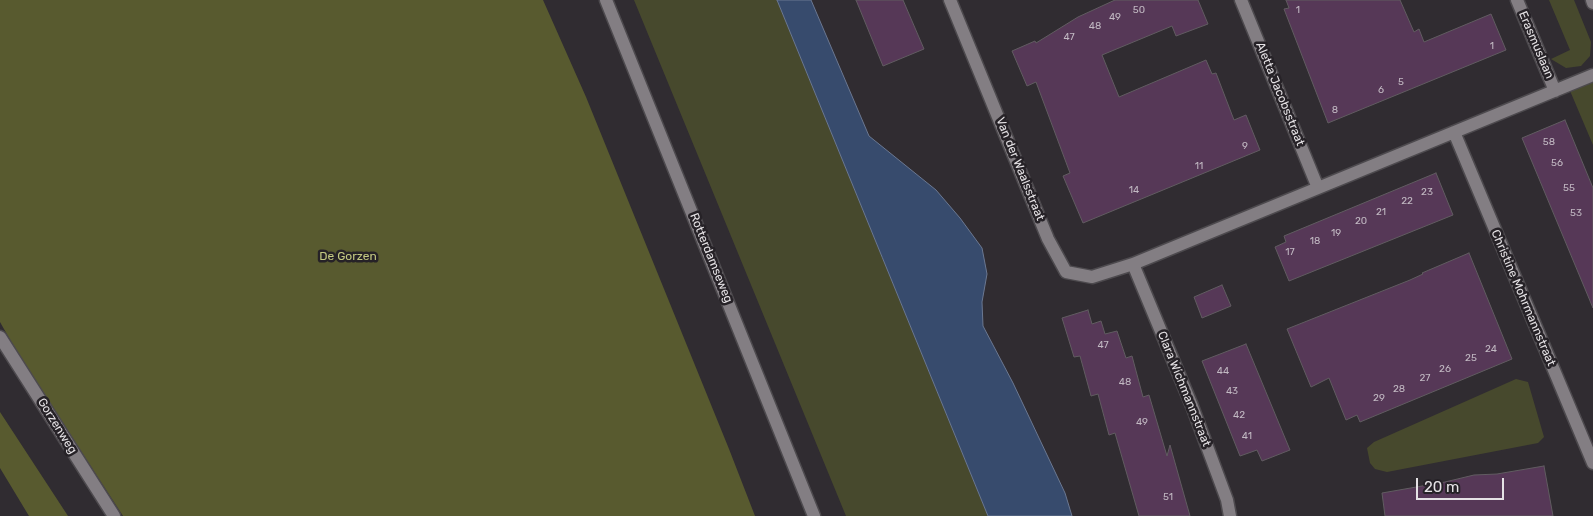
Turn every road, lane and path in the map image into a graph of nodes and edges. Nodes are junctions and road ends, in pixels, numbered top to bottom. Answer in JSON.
{"nodes":[{"id":1,"x":606,"y":0,"type":"edge"},
{"id":2,"x":950,"y":0,"type":"edge"},
{"id":3,"x":1241,"y":0,"type":"edge"},
{"id":4,"x":1517,"y":0,"type":"edge"},
{"id":5,"x":1593,"y":75,"type":"edge"},
{"id":6,"x":1555,"y":91,"type":"junction"},
{"id":7,"x":1454,"y":132,"type":"junction"},
{"id":8,"x":1318,"y":188,"type":"junction"},
{"id":9,"x":1133,"y":264,"type":"junction"},
{"id":10,"x":0,"y":336,"type":"edge"},
{"id":11,"x":1593,"y":463,"type":"edge"},
{"id":12,"x":114,"y":516,"type":"edge"},
{"id":13,"x":814,"y":516,"type":"edge"},
{"id":14,"x":1230,"y":516,"type":"edge"}],
"edges":[{"from":1,"to":13,"type":"street","name":"Rotterdamseweg"},
{"from":2,"to":9,"type":"street","name":"Van der Waalsstraat"},
{"from":3,"to":8,"type":"street","name":"Aletta Jacobsstraat"},
{"from":4,"to":6,"type":"street","name":"Erasmuslaan"},
{"from":5,"to":6,"type":"street"},
{"from":6,"to":7,"type":"street"},
{"from":7,"to":8,"type":"street"},
{"from":7,"to":11,"type":"street","name":"Christine Mohrmannstraat"},
{"from":8,"to":9,"type":"street"},
{"from":9,"to":14,"type":"street","name":"Clara Wichmannstraat"},
{"from":10,"to":12,"type":"street","name":"Gorzenweg"}]}
